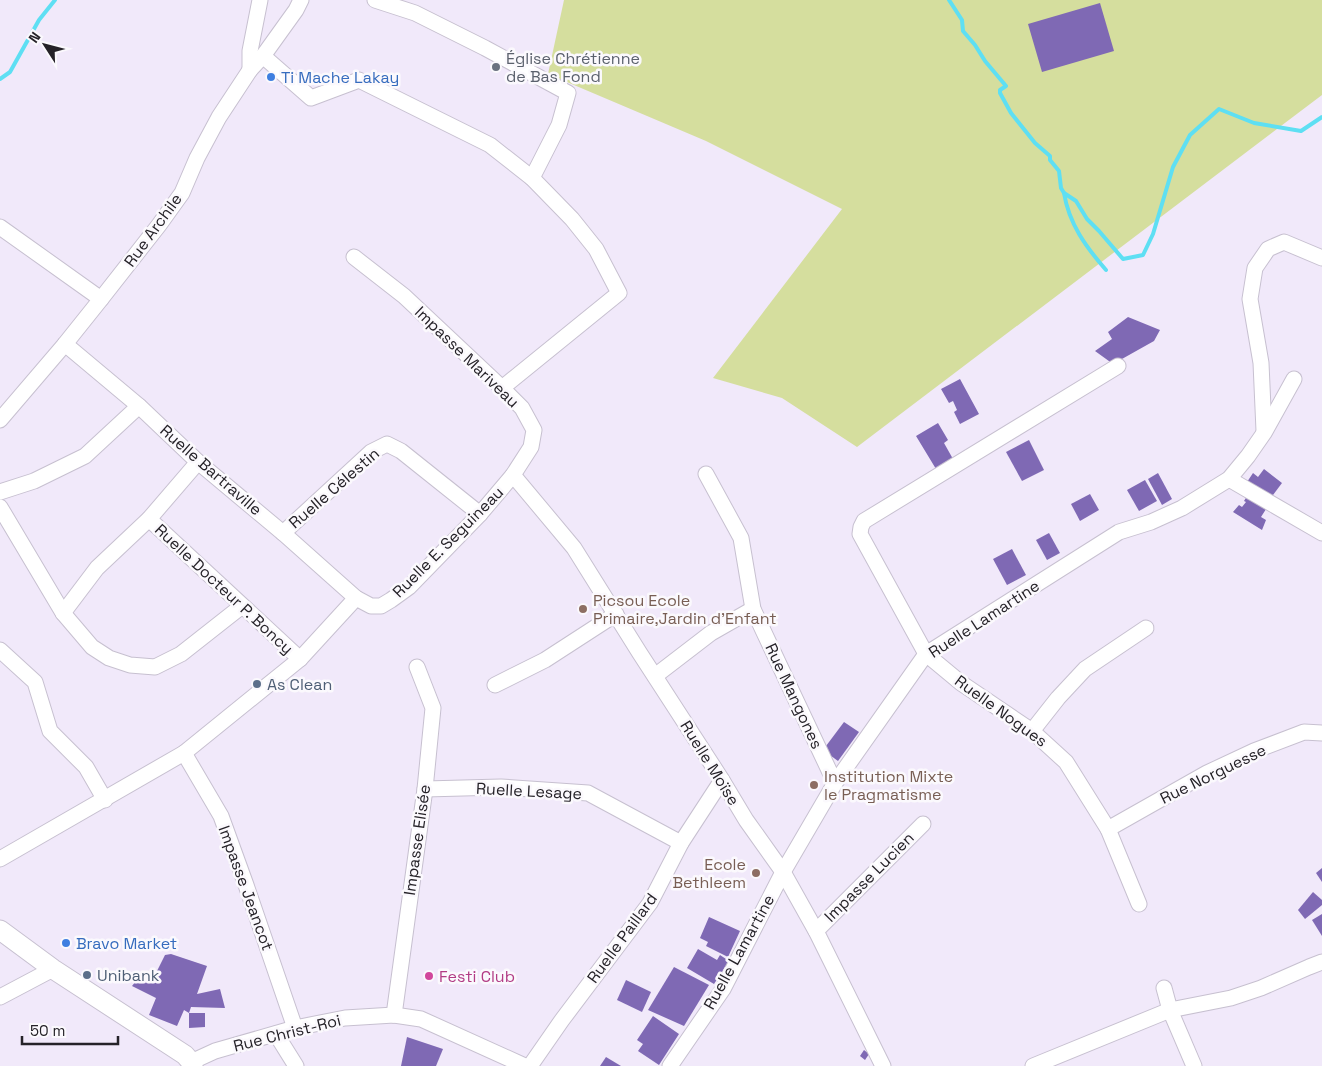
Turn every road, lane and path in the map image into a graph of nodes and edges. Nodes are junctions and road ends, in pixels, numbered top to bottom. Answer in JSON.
{"nodes":[{"id":1,"x":260,"y":0,"type":"edge"},
{"id":2,"x":301,"y":0,"type":"edge"},
{"id":3,"x":375,"y":0,"type":"edge"},
{"id":4,"x":263,"y":56,"type":"junction"},
{"id":5,"x":250,"y":70,"type":"junction"},
{"id":6,"x":532,"y":178,"type":"junction"},
{"id":7,"x":0,"y":227,"type":"edge"},
{"id":8,"x":354,"y":257,"type":"dead end"},
{"id":9,"x":1322,"y":258,"type":"edge"},
{"id":10,"x":101,"y":299,"type":"junction"},
{"id":11,"x":65,"y":344,"type":"junction"},
{"id":12,"x":1118,"y":366,"type":"dead end"},
{"id":13,"x":1294,"y":379,"type":"dead end"},
{"id":14,"x":502,"y":388,"type":"junction"},
{"id":15,"x":139,"y":406,"type":"junction"},
{"id":16,"x":0,"y":418,"type":"edge"},
{"id":17,"x":1264,"y":433,"type":"junction"},
{"id":18,"x":198,"y":462,"type":"junction"},
{"id":19,"x":706,"y":474,"type":"dead end"},
{"id":20,"x":513,"y":475,"type":"junction"},
{"id":21,"x":1229,"y":479,"type":"junction"},
{"id":22,"x":0,"y":492,"type":"edge"},
{"id":23,"x":0,"y":507,"type":"edge"},
{"id":24,"x":480,"y":514,"type":"junction"},
{"id":25,"x":149,"y":519,"type":"junction"},
{"id":26,"x":1322,"y":532,"type":"edge"},
{"id":27,"x":283,"y":533,"type":"junction"},
{"id":28,"x":356,"y":598,"type":"junction"},
{"id":29,"x":242,"y":606,"type":"junction"},
{"id":30,"x":753,"y":609,"type":"junction"},
{"id":31,"x":63,"y":612,"type":"junction"},
{"id":32,"x":616,"y":614,"type":"junction"},
{"id":33,"x":1146,"y":628,"type":"dead end"},
{"id":34,"x":0,"y":650,"type":"edge"},
{"id":35,"x":926,"y":654,"type":"junction"},
{"id":36,"x":300,"y":659,"type":"junction"},
{"id":37,"x":417,"y":667,"type":"dead end"},
{"id":38,"x":655,"y":676,"type":"junction"},
{"id":39,"x":495,"y":685,"type":"dead end"},
{"id":40,"x":1032,"y":731,"type":"junction"},
{"id":41,"x":1322,"y":734,"type":"edge"},
{"id":42,"x":184,"y":753,"type":"junction"},
{"id":43,"x":722,"y":780,"type":"junction"},
{"id":44,"x":835,"y":783,"type":"junction"},
{"id":45,"x":425,"y":789,"type":"junction"},
{"id":46,"x":105,"y":800,"type":"junction"},
{"id":47,"x":923,"y":824,"type":"dead end"},
{"id":48,"x":1108,"y":829,"type":"junction"},
{"id":49,"x":681,"y":843,"type":"junction"},
{"id":50,"x":0,"y":859,"type":"edge"},
{"id":51,"x":783,"y":872,"type":"junction"},
{"id":52,"x":1139,"y":904,"type":"dead end"},
{"id":53,"x":0,"y":930,"type":"edge"},
{"id":54,"x":816,"y":931,"type":"junction"},
{"id":55,"x":1322,"y":962,"type":"edge"},
{"id":56,"x":53,"y":969,"type":"junction"},
{"id":57,"x":1164,"y":988,"type":"dead end"},
{"id":58,"x":0,"y":998,"type":"edge"},
{"id":59,"x":1170,"y":1010,"type":"junction"},
{"id":60,"x":394,"y":1015,"type":"junction"},
{"id":61,"x":295,"y":1028,"type":"junction"},
{"id":62,"x":276,"y":1034,"type":"junction"},
{"id":63,"x":192,"y":1064,"type":"edge"},
{"id":64,"x":296,"y":1066,"type":"edge"},
{"id":65,"x":525,"y":1066,"type":"edge"},
{"id":66,"x":530,"y":1066,"type":"edge"},
{"id":67,"x":670,"y":1066,"type":"edge"},
{"id":68,"x":883,"y":1066,"type":"edge"},
{"id":69,"x":1033,"y":1066,"type":"edge"},
{"id":70,"x":1194,"y":1066,"type":"edge"}],
"edges":[{"from":1,"to":5,"type":"street"},
{"from":2,"to":4,"type":"street","name":"Rue Archile"},
{"from":3,"to":6,"type":"street"},
{"from":4,"to":5,"type":"street","name":"Rue Archile"},
{"from":4,"to":6,"type":"street"},
{"from":5,"to":10,"type":"street","name":"Rue Archile"},
{"from":6,"to":14,"type":"street"},
{"from":7,"to":10,"type":"street"},
{"from":8,"to":14,"type":"street","name":"Impasse Mariveau"},
{"from":9,"to":17,"type":"street"},
{"from":10,"to":11,"type":"street","name":"Rue Archile"},
{"from":11,"to":15,"type":"street","name":"Ruelle Bartraville"},
{"from":11,"to":16,"type":"street","name":"Rue Archile"},
{"from":12,"to":35,"type":"street"},
{"from":13,"to":17,"type":"street","name":"Ruelle Lamartine"},
{"from":14,"to":20,"type":"street","name":"Impasse Mariveau"},
{"from":15,"to":18,"type":"street","name":"Ruelle Bartraville"},
{"from":15,"to":22,"type":"street"},
{"from":17,"to":21,"type":"street","name":"Ruelle Lamartine"},
{"from":18,"to":25,"type":"street"},
{"from":18,"to":27,"type":"street","name":"Ruelle Bartraville"},
{"from":19,"to":30,"type":"street","name":"Rue Mangones"},
{"from":20,"to":24,"type":"street","name":"Ruelle E. Seguineau"},
{"from":20,"to":32,"type":"street","name":"Ruelle Moïse"},
{"from":21,"to":26,"type":"street"},
{"from":21,"to":35,"type":"street","name":"Ruelle Lamartine"},
{"from":23,"to":31,"type":"street"},
{"from":24,"to":27,"type":"street","name":"Ruelle Célestin"},
{"from":24,"to":28,"type":"street","name":"Ruelle E. Seguineau"},
{"from":25,"to":29,"type":"street","name":"Ruelle Docteur P. Boncy"},
{"from":25,"to":31,"type":"street"},
{"from":27,"to":28,"type":"street","name":"Ruelle Bartraville"},
{"from":28,"to":36,"type":"street"},
{"from":29,"to":31,"type":"street"},
{"from":29,"to":36,"type":"street","name":"Ruelle Docteur P. Boncy"},
{"from":30,"to":38,"type":"street"},
{"from":30,"to":44,"type":"street","name":"Rue Mangones"},
{"from":32,"to":38,"type":"street","name":"Ruelle Moïse"},
{"from":32,"to":39,"type":"street"},
{"from":33,"to":40,"type":"street"},
{"from":34,"to":46,"type":"street"},
{"from":35,"to":40,"type":"street","name":"Ruelle Nogues"},
{"from":35,"to":44,"type":"street","name":"Ruelle Lamartine"},
{"from":36,"to":42,"type":"street"},
{"from":37,"to":45,"type":"street","name":"Impasse Elisée"},
{"from":38,"to":43,"type":"street","name":"Ruelle Moïse"},
{"from":40,"to":48,"type":"street","name":"Ruelle Nogues"},
{"from":41,"to":48,"type":"street","name":"Rue Norguesse"},
{"from":42,"to":46,"type":"street"},
{"from":42,"to":61,"type":"street","name":"Impasse Jeancot"},
{"from":43,"to":49,"type":"street","name":"Ruelle Paillard"},
{"from":43,"to":51,"type":"street","name":"Ruelle Moïse"},
{"from":44,"to":51,"type":"street","name":"Ruelle Lamartine"},
{"from":45,"to":49,"type":"street","name":"Ruelle Lesage"},
{"from":45,"to":60,"type":"street","name":"Impasse Elisée"},
{"from":46,"to":50,"type":"street"},
{"from":47,"to":54,"type":"street","name":"Impasse Lucien"},
{"from":48,"to":52,"type":"street","name":"Ruelle Nogues"},
{"from":49,"to":66,"type":"street","name":"Ruelle Paillard"},
{"from":51,"to":54,"type":"street","name":"Ruelle Moïse"},
{"from":51,"to":67,"type":"street","name":"Ruelle Lamartine"},
{"from":53,"to":56,"type":"main road"},
{"from":54,"to":68,"type":"street","name":"Ruelle Moïse"},
{"from":55,"to":59,"type":"street"},
{"from":56,"to":58,"type":"street"},
{"from":56,"to":63,"type":"main road"},
{"from":57,"to":59,"type":"street"},
{"from":59,"to":69,"type":"street"},
{"from":59,"to":70,"type":"street"},
{"from":60,"to":61,"type":"street","name":"Rue Christ-Roi"},
{"from":60,"to":65,"type":"street","name":"Rue Christ-Roi"},
{"from":61,"to":62,"type":"street","name":"Rue Christ-Roi"},
{"from":62,"to":63,"type":"street","name":"Rue Christ-Roi"},
{"from":62,"to":64,"type":"street"}]}
